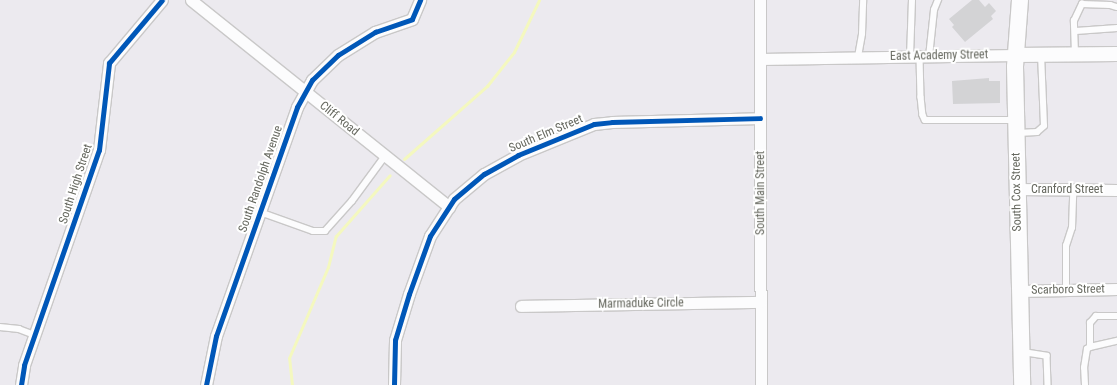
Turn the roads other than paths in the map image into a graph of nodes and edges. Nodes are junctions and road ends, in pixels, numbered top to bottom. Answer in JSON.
{"nodes":[{"id":1,"x":162,"y":0,"type":"edge"},
{"id":2,"x":191,"y":0,"type":"edge"},
{"id":3,"x":420,"y":0,"type":"edge"},
{"id":4,"x":760,"y":0,"type":"edge"},
{"id":5,"x":863,"y":0,"type":"edge"},
{"id":6,"x":912,"y":0,"type":"edge"},
{"id":7,"x":938,"y":0,"type":"edge"},
{"id":8,"x":1020,"y":0,"type":"edge"},
{"id":9,"x":1117,"y":7,"type":"edge"},
{"id":10,"x":1117,"y":28,"type":"edge"},
{"id":11,"x":1076,"y":31,"type":"junction"},
{"id":12,"x":1117,"y":54,"type":"edge"},
{"id":13,"x":1016,"y":55,"type":"junction"},
{"id":14,"x":1041,"y":55,"type":"junction"},
{"id":15,"x":1076,"y":55,"type":"junction"},
{"id":16,"x":858,"y":57,"type":"junction"},
{"id":17,"x":920,"y":57,"type":"junction"},
{"id":18,"x":760,"y":59,"type":"junction"},
{"id":19,"x":305,"y":92,"type":"junction"},
{"id":20,"x":760,"y":118,"type":"junction"},
{"id":21,"x":1016,"y":127,"type":"junction"},
{"id":22,"x":385,"y":156,"type":"junction"},
{"id":23,"x":1017,"y":189,"type":"junction"},
{"id":24,"x":1072,"y":190,"type":"junction"},
{"id":25,"x":1117,"y":190,"type":"edge"},
{"id":26,"x":449,"y":207,"type":"junction"},
{"id":27,"x":260,"y":212,"type":"junction"},
{"id":28,"x":1117,"y":289,"type":"edge"},
{"id":29,"x":1066,"y":290,"type":"junction"},
{"id":30,"x":1020,"y":292,"type":"junction"},
{"id":31,"x":761,"y":302,"type":"junction"},
{"id":32,"x":521,"y":306,"type":"dead end"},
{"id":33,"x":1117,"y":316,"type":"edge"},
{"id":34,"x":0,"y":327,"type":"edge"},
{"id":35,"x":35,"y":335,"type":"junction"},
{"id":36,"x":1117,"y":341,"type":"edge"},
{"id":37,"x":1090,"y":347,"type":"junction"},
{"id":38,"x":1021,"y":352,"type":"junction"},
{"id":39,"x":21,"y":385,"type":"edge"},
{"id":40,"x":206,"y":385,"type":"edge"},
{"id":41,"x":394,"y":385,"type":"edge"},
{"id":42,"x":761,"y":385,"type":"edge"},
{"id":43,"x":1022,"y":385,"type":"edge"},
{"id":44,"x":1048,"y":385,"type":"edge"},
{"id":45,"x":1084,"y":385,"type":"edge"}],
"edges":[{"from":1,"to":35,"type":"street","name":"South High Street"},
{"from":2,"to":19,"type":"street","name":"Cliff Road"},
{"from":3,"to":19,"type":"street","name":"South Randolph Avenue"},
{"from":4,"to":18,"type":"street","name":"South Main Street"},
{"from":5,"to":16,"type":"lane"},
{"from":6,"to":17,"type":"lane"},
{"from":7,"to":17,"type":"lane"},
{"from":8,"to":13,"type":"main road","name":"South Cox Street"},
{"from":9,"to":11,"type":"lane"},
{"from":10,"to":11,"type":"lane"},
{"from":11,"to":15,"type":"lane"},
{"from":12,"to":15,"type":"street","name":"East Academy Street"},
{"from":13,"to":14,"type":"street","name":"East Academy Street"},
{"from":13,"to":17,"type":"street","name":"East Academy Street"},
{"from":13,"to":21,"type":"main road","name":"South Cox Street"},
{"from":14,"to":15,"type":"street","name":"East Academy Street"},
{"from":14,"to":21,"type":"lane"},
{"from":16,"to":17,"type":"street","name":"East Academy Street"},
{"from":16,"to":18,"type":"street","name":"East Academy Street"},
{"from":17,"to":21,"type":"lane"},
{"from":18,"to":20,"type":"street","name":"South Main Street"},
{"from":19,"to":22,"type":"street","name":"Cliff Road"},
{"from":19,"to":27,"type":"street","name":"South Randolph Avenue"},
{"from":20,"to":26,"type":"street","name":"South Elm Street"},
{"from":20,"to":31,"type":"street","name":"South Main Street"},
{"from":21,"to":23,"type":"main road","name":"South Cox Street"},
{"from":22,"to":26,"type":"street","name":"Cliff Road"},
{"from":22,"to":27,"type":"lane"},
{"from":23,"to":24,"type":"street","name":"Cranford Street"},
{"from":23,"to":30,"type":"main road","name":"South Cox Street"},
{"from":24,"to":25,"type":"street","name":"Cranford Street"},
{"from":24,"to":29,"type":"lane"},
{"from":26,"to":41,"type":"street","name":"South Elm Street"},
{"from":27,"to":40,"type":"street","name":"South Randolph Avenue"},
{"from":28,"to":29,"type":"street","name":"Scarboro Street"},
{"from":29,"to":30,"type":"street","name":"Scarboro Street"},
{"from":30,"to":38,"type":"main road","name":"South Cox Street"},
{"from":31,"to":32,"type":"street","name":"Marmaduke Circle"},
{"from":31,"to":42,"type":"street","name":"South Main Street"},
{"from":33,"to":37,"type":"lane"},
{"from":34,"to":35,"type":"lane"},
{"from":35,"to":39,"type":"street","name":"South High Street"},
{"from":36,"to":37,"type":"lane"},
{"from":37,"to":45,"type":"lane"},
{"from":38,"to":43,"type":"main road","name":"South Cox Street"},
{"from":38,"to":44,"type":"lane"}]}
